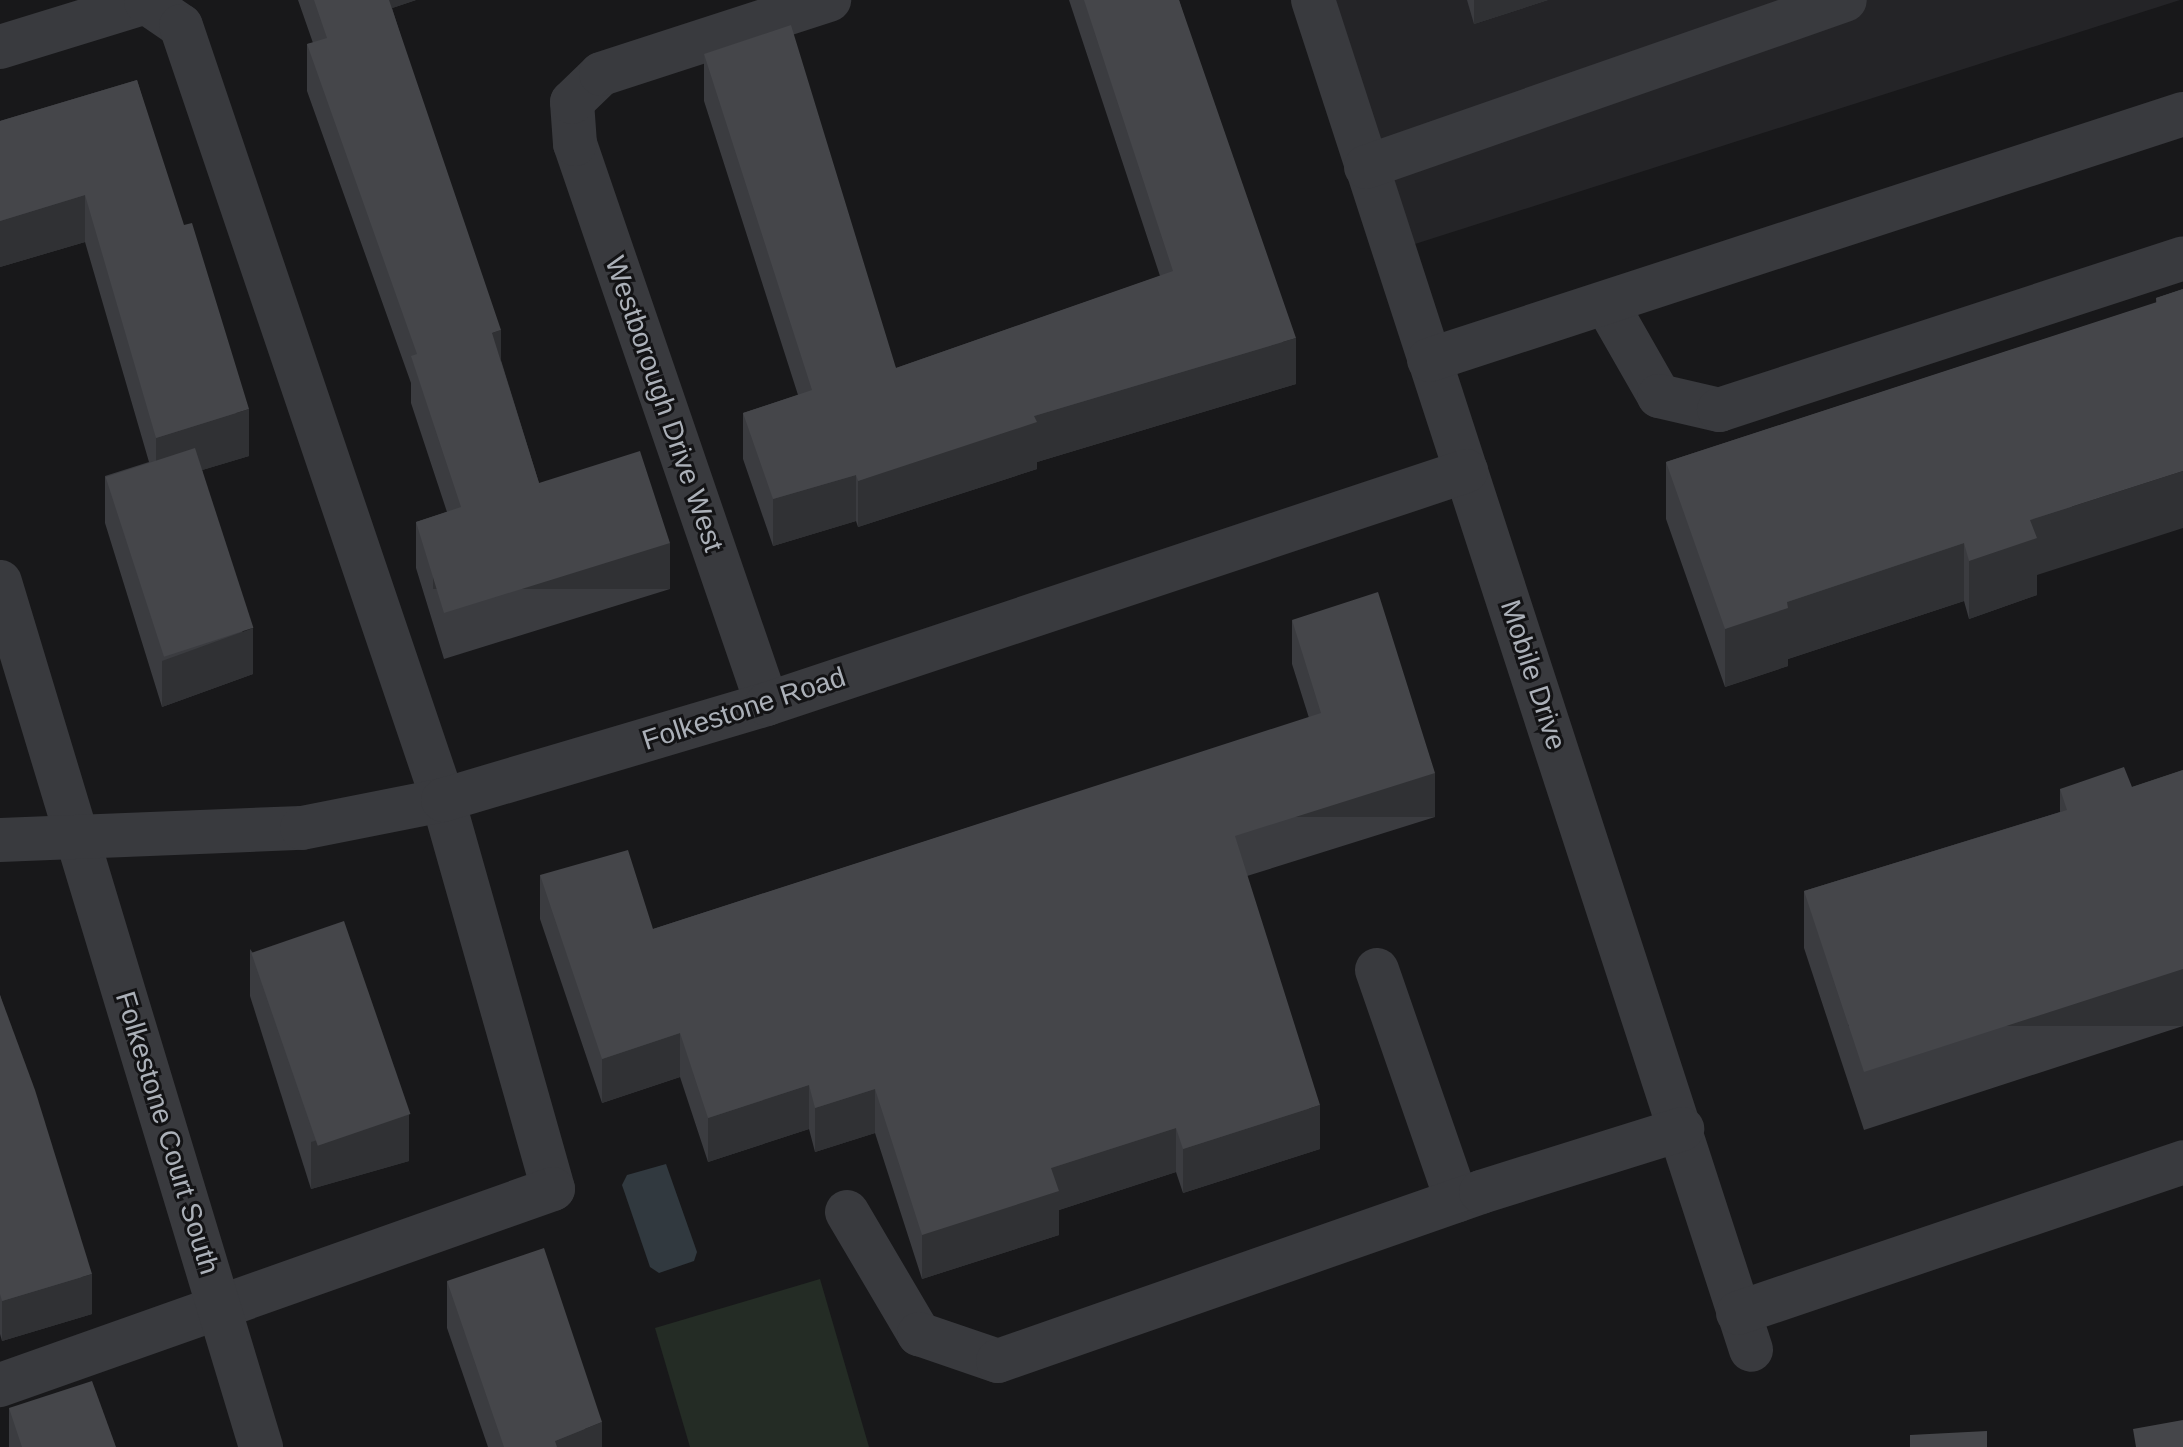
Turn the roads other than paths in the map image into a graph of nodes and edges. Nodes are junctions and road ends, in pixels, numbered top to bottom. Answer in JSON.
{"nodes":[{"id":1,"x":829,"y":0,"type":"edge"},
{"id":2,"x":1313,"y":0,"type":"edge"},
{"id":3,"x":1845,"y":0,"type":"edge"},
{"id":4,"x":0,"y":47,"type":"edge"},
{"id":5,"x":2183,"y":114,"type":"edge"},
{"id":6,"x":1366,"y":167,"type":"junction"},
{"id":7,"x":2183,"y":258,"type":"edge"},
{"id":8,"x":1606,"y":303,"type":"junction"},
{"id":9,"x":1429,"y":360,"type":"junction"},
{"id":10,"x":1466,"y":471,"type":"junction"},
{"id":11,"x":0,"y":582,"type":"edge"},
{"id":12,"x":767,"y":704,"type":"junction"},
{"id":13,"x":443,"y":800,"type":"junction"},
{"id":14,"x":78,"y":836,"type":"junction"},
{"id":15,"x":0,"y":840,"type":"edge"},
{"id":16,"x":1377,"y":970,"type":"dead end"},
{"id":17,"x":1682,"y":1129,"type":"junction"},
{"id":18,"x":2183,"y":1162,"type":"edge"},
{"id":19,"x":1457,"y":1201,"type":"junction"},
{"id":20,"x":847,"y":1212,"type":"dead end"},
{"id":21,"x":219,"y":1306,"type":"junction"},
{"id":22,"x":0,"y":1385,"type":"edge"},
{"id":23,"x":259,"y":1438,"type":"edge"}],
"edges":[{"from":1,"to":12,"type":"street","name":"Westborough Drive West"},
{"from":2,"to":6,"type":"street","name":"Mobile Drive"},
{"from":3,"to":6,"type":"street"},
{"from":4,"to":13,"type":"street"},
{"from":5,"to":8,"type":"street"},
{"from":6,"to":9,"type":"street","name":"Mobile Drive"},
{"from":7,"to":8,"type":"street"},
{"from":8,"to":9,"type":"street"},
{"from":9,"to":10,"type":"street","name":"Mobile Drive"},
{"from":10,"to":12,"type":"street","name":"Folkestone Road"},
{"from":10,"to":17,"type":"street","name":"Mobile Drive"},
{"from":11,"to":14,"type":"street","name":"Folkestone Court South"},
{"from":12,"to":13,"type":"street","name":"Folkestone Road"},
{"from":13,"to":14,"type":"street","name":"Folkestone Road"},
{"from":13,"to":21,"type":"street"},
{"from":14,"to":15,"type":"street","name":"Folkestone Road"},
{"from":14,"to":21,"type":"street","name":"Folkestone Court South"},
{"from":16,"to":19,"type":"street"},
{"from":17,"to":18,"type":"street","name":"Mobile Drive"},
{"from":17,"to":19,"type":"street"},
{"from":19,"to":20,"type":"street"},
{"from":21,"to":22,"type":"street"},
{"from":21,"to":23,"type":"street","name":"Folkestone Court South"}]}
